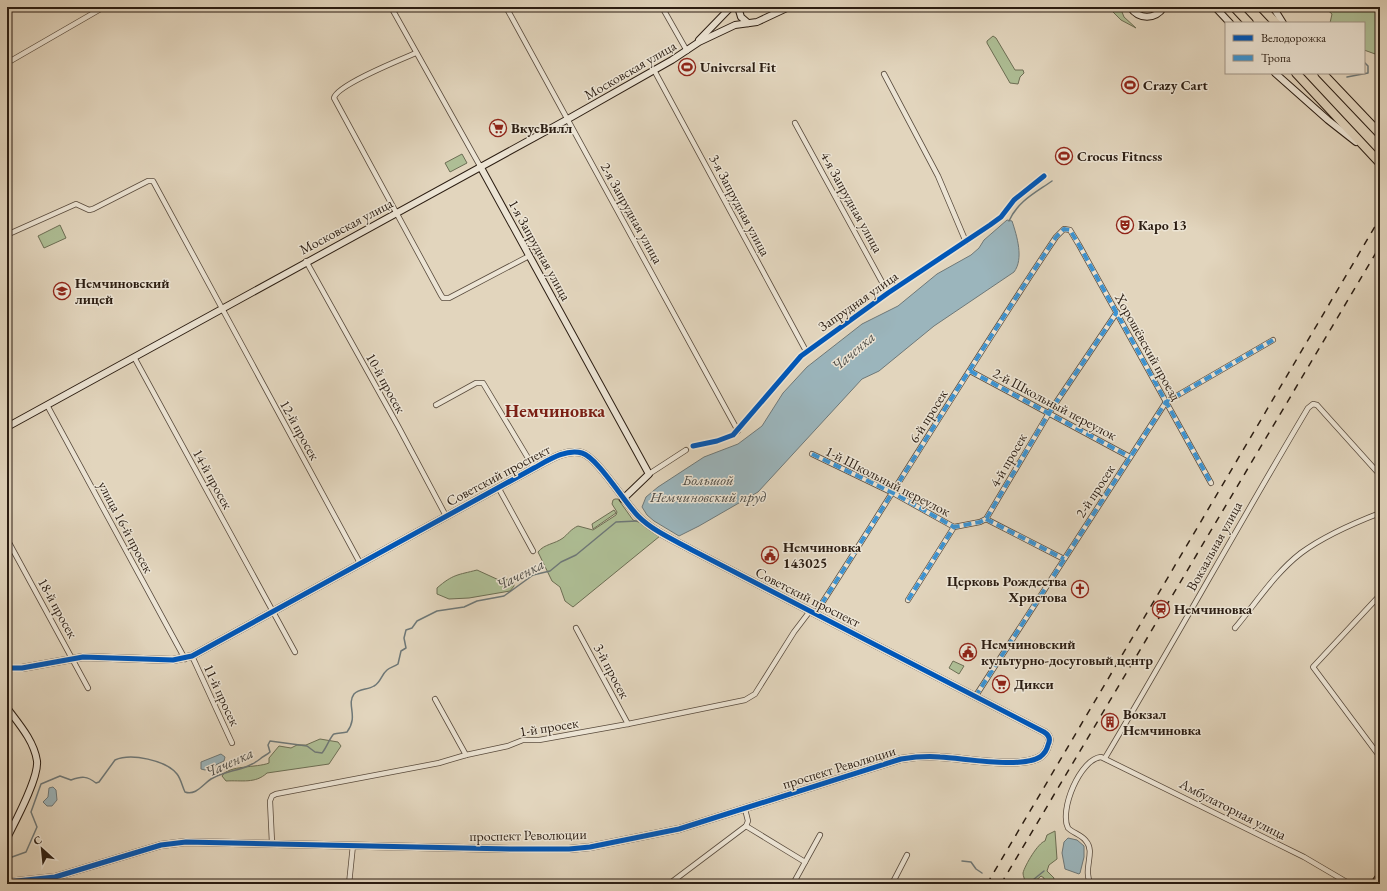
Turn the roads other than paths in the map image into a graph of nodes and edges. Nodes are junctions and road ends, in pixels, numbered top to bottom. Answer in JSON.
{"nodes":[{"id":1,"x":104,"y":7,"type":"edge"},
{"id":2,"x":391,"y":7,"type":"edge"},
{"id":3,"x":506,"y":7,"type":"edge"},
{"id":4,"x":662,"y":7,"type":"edge"},
{"id":5,"x":731,"y":7,"type":"edge"},
{"id":6,"x":738,"y":7,"type":"edge"},
{"id":7,"x":789,"y":7,"type":"edge"},
{"id":8,"x":1130,"y":7,"type":"edge"},
{"id":9,"x":1164,"y":7,"type":"edge"},
{"id":10,"x":1215,"y":7,"type":"edge"},
{"id":11,"x":1234,"y":7,"type":"edge"},
{"id":12,"x":1261,"y":7,"type":"edge"},
{"id":13,"x":1273,"y":7,"type":"edge"},
{"id":14,"x":1229,"y":22,"type":"edge"},
{"id":15,"x":1248,"y":22,"type":"edge"},
{"id":16,"x":1275,"y":22,"type":"edge"},
{"id":17,"x":1282,"y":22,"type":"edge"},
{"id":18,"x":748,"y":23,"type":"junction"},
{"id":19,"x":696,"y":44,"type":"junction"},
{"id":20,"x":687,"y":51,"type":"junction"},
{"id":21,"x":416,"y":53,"type":"junction"},
{"id":22,"x":7,"y":64,"type":"edge"},
{"id":23,"x":654,"y":70,"type":"junction"},
{"id":24,"x":884,"y":74,"type":"dead end"},
{"id":25,"x":1276,"y":74,"type":"edge"},
{"id":26,"x":1297,"y":74,"type":"edge"},
{"id":27,"x":1323,"y":74,"type":"edge"},
{"id":28,"x":568,"y":119,"type":"junction"},
{"id":29,"x":796,"y":123,"type":"dead end"},
{"id":30,"x":1380,"y":134,"type":"edge"},
{"id":31,"x":1368,"y":151,"type":"junction"},
{"id":32,"x":1380,"y":163,"type":"edge"},
{"id":33,"x":480,"y":166,"type":"junction"},
{"id":34,"x":1044,"y":176,"type":"dead end"},
{"id":35,"x":396,"y":213,"type":"junction"},
{"id":36,"x":1062,"y":231,"type":"joint"},
{"id":37,"x":11,"y":234,"type":"dead end"},
{"id":38,"x":966,"y":242,"type":"junction"},
{"id":39,"x":529,"y":256,"type":"junction"},
{"id":40,"x":306,"y":261,"type":"junction"},
{"id":41,"x":888,"y":292,"type":"junction"},
{"id":42,"x":221,"y":308,"type":"junction"},
{"id":43,"x":1116,"y":312,"type":"junction"},
{"id":44,"x":1272,"y":340,"type":"dead end"},
{"id":45,"x":806,"y":352,"type":"junction"},
{"id":46,"x":134,"y":357,"type":"junction"},
{"id":47,"x":970,"y":371,"type":"junction"},
{"id":48,"x":1166,"y":402,"type":"junction"},
{"id":49,"x":47,"y":405,"type":"junction"},
{"id":50,"x":436,"y":405,"type":"dead end"},
{"id":51,"x":1048,"y":412,"type":"junction"},
{"id":52,"x":7,"y":427,"type":"edge"},
{"id":53,"x":738,"y":431,"type":"junction"},
{"id":54,"x":693,"y":446,"type":"dead end"},
{"id":55,"x":686,"y":450,"type":"dead end"},
{"id":56,"x":812,"y":454,"type":"dead end"},
{"id":57,"x":1130,"y":457,"type":"junction"},
{"id":58,"x":534,"y":468,"type":"junction"},
{"id":59,"x":649,"y":474,"type":"junction"},
{"id":60,"x":1380,"y":475,"type":"edge"},
{"id":61,"x":1211,"y":483,"type":"dead end"},
{"id":62,"x":498,"y":487,"type":"junction"},
{"id":63,"x":893,"y":493,"type":"junction"},
{"id":64,"x":623,"y":499,"type":"junction"},
{"id":65,"x":1380,"y":513,"type":"edge"},
{"id":66,"x":446,"y":516,"type":"junction"},
{"id":67,"x":986,"y":520,"type":"junction"},
{"id":68,"x":954,"y":527,"type":"junction"},
{"id":69,"x":7,"y":539,"type":"edge"},
{"id":70,"x":533,"y":551,"type":"dead end"},
{"id":71,"x":1064,"y":559,"type":"junction"},
{"id":72,"x":360,"y":564,"type":"junction"},
{"id":73,"x":1380,"y":595,"type":"edge"},
{"id":74,"x":908,"y":600,"type":"dead end"},
{"id":75,"x":274,"y":612,"type":"junction"},
{"id":76,"x":812,"y":613,"type":"junction"},
{"id":77,"x":576,"y":628,"type":"dead end"},
{"id":78,"x":1235,"y":628,"type":"dead end"},
{"id":79,"x":295,"y":652,"type":"dead end"},
{"id":80,"x":192,"y":656,"type":"junction"},
{"id":81,"x":72,"y":657,"type":"junction"},
{"id":82,"x":185,"y":659,"type":"junction"},
{"id":83,"x":7,"y":668,"type":"edge"},
{"id":84,"x":88,"y":688,"type":"dead end"},
{"id":85,"x":974,"y":697,"type":"junction"},
{"id":86,"x":435,"y":699,"type":"dead end"},
{"id":87,"x":7,"y":708,"type":"edge"},
{"id":88,"x":628,"y":724,"type":"junction"},
{"id":89,"x":1049,"y":736,"type":"joint"},
{"id":90,"x":232,"y":743,"type":"dead end"},
{"id":91,"x":466,"y":755,"type":"junction"},
{"id":92,"x":1380,"y":757,"type":"edge"},
{"id":93,"x":1105,"y":758,"type":"junction"},
{"id":94,"x":745,"y":809,"type":"junction"},
{"id":95,"x":746,"y":826,"type":"junction"},
{"id":96,"x":820,"y":835,"type":"dead end"},
{"id":97,"x":7,"y":838,"type":"edge"},
{"id":98,"x":272,"y":843,"type":"junction"},
{"id":99,"x":353,"y":845,"type":"junction"},
{"id":100,"x":906,"y":855,"type":"dead end"},
{"id":101,"x":805,"y":862,"type":"junction"},
{"id":102,"x":1380,"y":877,"type":"edge"},
{"id":103,"x":7,"y":882,"type":"edge"},
{"id":104,"x":350,"y":884,"type":"edge"},
{"id":105,"x":669,"y":884,"type":"edge"},
{"id":106,"x":793,"y":884,"type":"edge"},
{"id":107,"x":892,"y":884,"type":"edge"},
{"id":108,"x":1091,"y":884,"type":"edge"},
{"id":109,"x":1350,"y":884,"type":"edge"},
{"id":110,"x":1375,"y":884,"type":"edge"}],
"edges":[{"from":1,"to":22,"type":"street"},
{"from":2,"to":21,"type":"street","name":"1-я Запрудная улица"},
{"from":3,"to":28,"type":"street","name":"2-я Запрудная улица"},
{"from":4,"to":20,"type":"street"},
{"from":5,"to":19,"type":"street","name":"Московская улица"},
{"from":6,"to":18,"type":"street"},
{"from":7,"to":18,"type":"street","name":"Московская улица"},
{"from":8,"to":9,"type":"street"},
{"from":10,"to":14,"type":"street"},
{"from":11,"to":15,"type":"highway"},
{"from":12,"to":16,"type":"highway"},
{"from":13,"to":17,"type":"street"},
{"from":18,"to":19,"type":"street","name":"Московская улица"},
{"from":19,"to":20,"type":"street","name":"Московская улица"},
{"from":20,"to":23,"type":"street","name":"Московская улица"},
{"from":21,"to":33,"type":"street","name":"1-я Запрудная улица"},
{"from":21,"to":35,"type":"street"},
{"from":23,"to":28,"type":"street","name":"Московская улица"},
{"from":23,"to":45,"type":"street","name":"3-я Запрудная улица"},
{"from":24,"to":38,"type":"street"},
{"from":25,"to":31,"type":"street"},
{"from":26,"to":31,"type":"highway"},
{"from":27,"to":30,"type":"highway"},
{"from":28,"to":33,"type":"street","name":"Московская улица"},
{"from":28,"to":53,"type":"street","name":"2-я Запрудная улица"},
{"from":29,"to":41,"type":"street","name":"4-я Запрудная улица"},
{"from":31,"to":32,"type":"highway"},
{"from":33,"to":35,"type":"street","name":"Московская улица"},
{"from":33,"to":39,"type":"street","name":"1-я Запрудная улица"},
{"from":34,"to":38,"type":"street","name":"Запрудная улица"},
{"from":35,"to":39,"type":"street"},
{"from":35,"to":40,"type":"street","name":"Московская улица"},
{"from":36,"to":43,"type":"street","name":"Хорошёвский проезд"},
{"from":36,"to":47,"type":"street","name":"6-й просек"},
{"from":37,"to":42,"type":"street","name":"12-й просек"},
{"from":38,"to":41,"type":"street","name":"Запрудная улица"},
{"from":39,"to":59,"type":"street","name":"1-я Запрудная улица"},
{"from":40,"to":42,"type":"street","name":"Московская улица"},
{"from":40,"to":66,"type":"street","name":"10-й просек"},
{"from":41,"to":45,"type":"street","name":"Запрудная улица"},
{"from":42,"to":46,"type":"street","name":"Московская улица"},
{"from":42,"to":72,"type":"street","name":"12-й просек"},
{"from":43,"to":48,"type":"street","name":"Хорошёвский проезд"},
{"from":43,"to":51,"type":"street","name":"4-й просек"},
{"from":44,"to":48,"type":"street","name":"2-й просек"},
{"from":45,"to":53,"type":"street","name":"Запрудная улица"},
{"from":46,"to":49,"type":"street","name":"Московская улица"},
{"from":46,"to":75,"type":"street","name":"14-й просек"},
{"from":47,"to":51,"type":"street","name":"2-й Школьный переулок"},
{"from":47,"to":63,"type":"street","name":"6-й просек"},
{"from":48,"to":57,"type":"street","name":"2-й просек"},
{"from":48,"to":61,"type":"street","name":"Хорошёвский проезд"},
{"from":49,"to":52,"type":"street","name":"Московская улица"},
{"from":49,"to":82,"type":"street","name":"улица 16-й просек"},
{"from":50,"to":58,"type":"street"},
{"from":51,"to":57,"type":"street","name":"2-й Школьный переулок"},
{"from":51,"to":67,"type":"street","name":"4-й просек"},
{"from":53,"to":54,"type":"street","name":"Запрудная улица"},
{"from":55,"to":59,"type":"street"},
{"from":56,"to":63,"type":"street","name":"1-й Школьный переулок"},
{"from":57,"to":71,"type":"street","name":"2-й просек"},
{"from":58,"to":62,"type":"street","name":"Советский проспект"},
{"from":58,"to":64,"type":"street","name":"Советский проспект"},
{"from":59,"to":64,"type":"street"},
{"from":60,"to":93,"type":"street","name":"Вокзальная улица"},
{"from":62,"to":66,"type":"street","name":"Советский проспект"},
{"from":62,"to":70,"type":"street"},
{"from":63,"to":68,"type":"street","name":"1-й Школьный переулок"},
{"from":63,"to":76,"type":"street","name":"6-й просек"},
{"from":64,"to":76,"type":"street","name":"Советский проспект"},
{"from":65,"to":78,"type":"street"},
{"from":66,"to":72,"type":"street","name":"Советский проспект"},
{"from":67,"to":68,"type":"street"},
{"from":67,"to":71,"type":"street"},
{"from":68,"to":74,"type":"street"},
{"from":69,"to":81,"type":"street","name":"18-й просек"},
{"from":71,"to":85,"type":"street","name":"2-й просек"},
{"from":72,"to":75,"type":"street","name":"Советский проспект"},
{"from":73,"to":92,"type":"street"},
{"from":75,"to":79,"type":"street","name":"14-й просек"},
{"from":75,"to":80,"type":"street","name":"Советский проспект"},
{"from":76,"to":85,"type":"street","name":"Советский проспект"},
{"from":76,"to":88,"type":"street","name":"1-й просек"},
{"from":77,"to":88,"type":"street","name":"3-й просек"},
{"from":80,"to":82,"type":"street","name":"Советский проспект"},
{"from":80,"to":90,"type":"street","name":"11-й просек"},
{"from":81,"to":82,"type":"street","name":"Советский проспект"},
{"from":81,"to":83,"type":"street","name":"Советский проспект"},
{"from":81,"to":84,"type":"street","name":"18-й просек"},
{"from":85,"to":89,"type":"street","name":"Советский проспект"},
{"from":86,"to":91,"type":"street"},
{"from":87,"to":97,"type":"street"},
{"from":88,"to":91,"type":"street","name":"1-й просек"},
{"from":89,"to":94,"type":"street","name":"проспект Революции"},
{"from":91,"to":98,"type":"street","name":"1-й просек"},
{"from":93,"to":108,"type":"street"},
{"from":93,"to":109,"type":"street","name":"Амбулаторная улица"},
{"from":94,"to":95,"type":"street"},
{"from":94,"to":99,"type":"street","name":"проспект Революции"},
{"from":95,"to":101,"type":"street"},
{"from":95,"to":105,"type":"street"},
{"from":96,"to":101,"type":"street"},
{"from":98,"to":99,"type":"street","name":"проспект Революции"},
{"from":98,"to":103,"type":"street","name":"проспект Революции"},
{"from":99,"to":104,"type":"street"},
{"from":100,"to":107,"type":"street"},
{"from":101,"to":106,"type":"street"},
{"from":102,"to":110,"type":"highway"}]}
